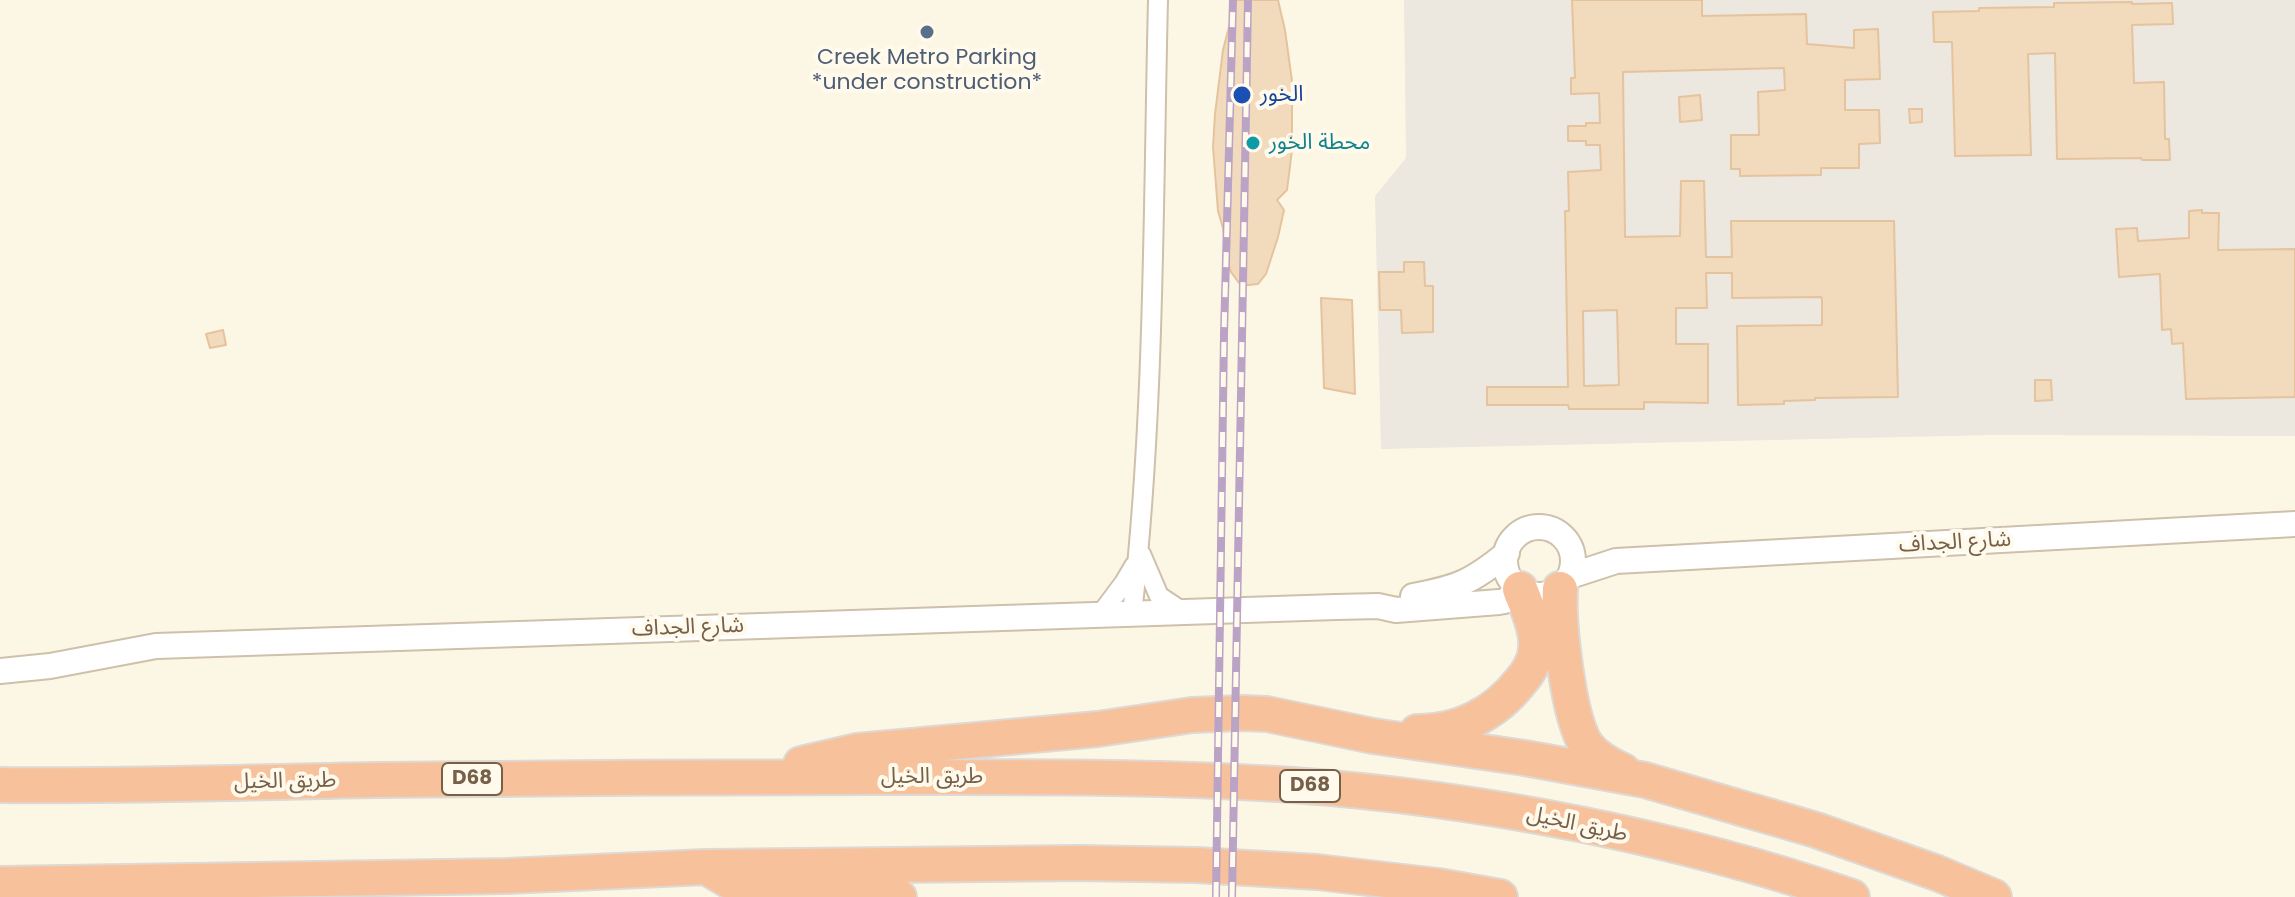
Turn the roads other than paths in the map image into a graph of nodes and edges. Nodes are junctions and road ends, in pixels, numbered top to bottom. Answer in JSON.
{"nodes":[{"id":1,"x":1158,"y":0,"type":"edge"},
{"id":2,"x":2295,"y":524,"type":"edge"},
{"id":3,"x":1569,"y":546,"type":"junction"},
{"id":4,"x":1139,"y":552,"type":"junction"},
{"id":5,"x":1507,"y":553,"type":"junction"},
{"id":6,"x":1616,"y":561,"type":"junction"},
{"id":7,"x":1565,"y":582,"type":"junction"},
{"id":8,"x":1520,"y":589,"type":"junction"},
{"id":9,"x":1378,"y":606,"type":"junction"},
{"id":10,"x":1183,"y":612,"type":"junction"},
{"id":11,"x":1140,"y":614,"type":"junction"},
{"id":12,"x":1100,"y":615,"type":"junction"},
{"id":13,"x":0,"y":671,"type":"edge"},
{"id":14,"x":1319,"y":724,"type":"junction"},
{"id":15,"x":755,"y":777,"type":"junction"},
{"id":16,"x":1645,"y":780,"type":"junction"},
{"id":17,"x":0,"y":785,"type":"edge"},
{"id":18,"x":706,"y":867,"type":"junction"},
{"id":19,"x":0,"y":884,"type":"edge"},
{"id":20,"x":899,"y":897,"type":"edge"},
{"id":21,"x":1500,"y":897,"type":"edge"},
{"id":22,"x":1852,"y":897,"type":"edge"},
{"id":23,"x":1994,"y":897,"type":"edge"}],
"edges":[{"from":1,"to":4,"type":"street"},
{"from":2,"to":6,"type":"street","name":"شارع الجداف"},
{"from":3,"to":5,"type":"street","name":"شارع الجداف"},
{"from":3,"to":6,"type":"street","name":"شارع الجداف"},
{"from":3,"to":7,"type":"street"},
{"from":4,"to":10,"type":"street"},
{"from":4,"to":11,"type":"street"},
{"from":4,"to":12,"type":"street"},
{"from":5,"to":8,"type":"street"},
{"from":5,"to":9,"type":"street","name":"شارع الجداف"},
{"from":6,"to":7,"type":"street","name":"شارع الجداف"},
{"from":7,"to":8,"type":"street","name":"شارع الجداف"},
{"from":7,"to":16,"type":"highway"},
{"from":8,"to":9,"type":"street","name":"شارع الجداف"},
{"from":8,"to":14,"type":"highway"},
{"from":9,"to":10,"type":"street","name":"شارع الجداف"},
{"from":10,"to":11,"type":"street","name":"شارع الجداف"},
{"from":11,"to":12,"type":"street","name":"شارع الجداف"},
{"from":12,"to":13,"type":"street","name":"شارع الجداف"},
{"from":14,"to":15,"type":"highway"},
{"from":14,"to":16,"type":"highway"},
{"from":15,"to":17,"type":"highway","name":"طريق الخيل","number":"D68"},
{"from":15,"to":22,"type":"highway","name":"طريق الخيل","number":"D68"},
{"from":16,"to":23,"type":"highway"},
{"from":18,"to":19,"type":"highway"},
{"from":18,"to":20,"type":"highway"},
{"from":18,"to":21,"type":"highway"}]}
